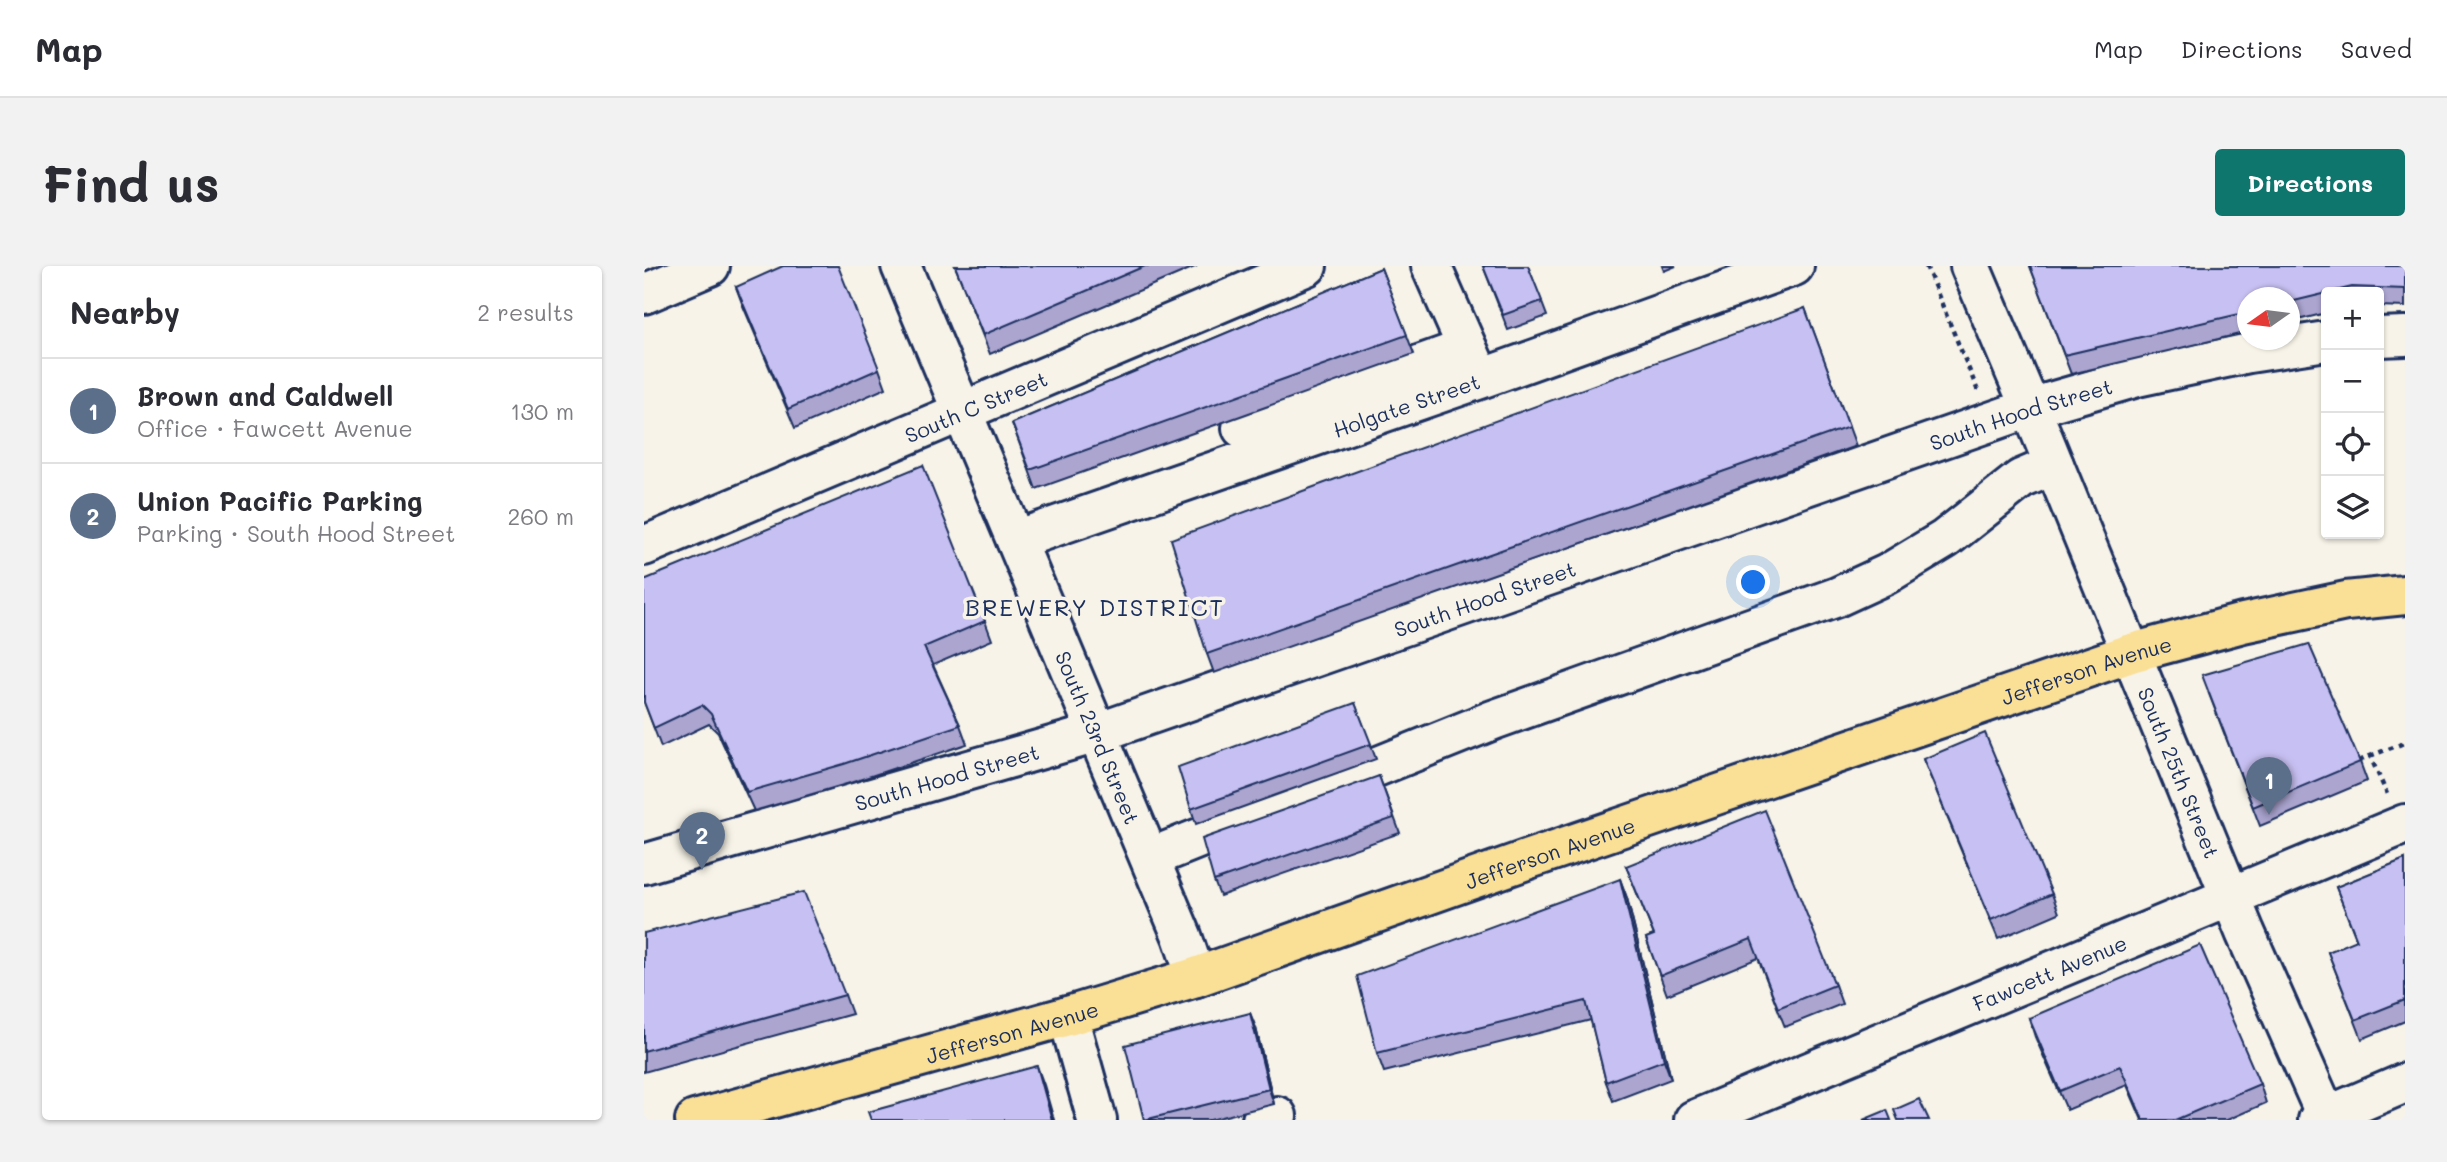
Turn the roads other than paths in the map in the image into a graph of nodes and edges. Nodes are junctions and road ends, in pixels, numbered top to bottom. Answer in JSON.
{"nodes":[{"id":1,"x":709,"y":266,"type":"edge"},
{"id":2,"x":901,"y":266,"type":"edge"},
{"id":3,"x":1307,"y":266,"type":"edge"},
{"id":4,"x":1431,"y":266,"type":"edge"},
{"id":5,"x":1794,"y":266,"type":"edge"},
{"id":6,"x":1970,"y":266,"type":"edge"},
{"id":7,"x":644,"y":294,"type":"edge"},
{"id":8,"x":2405,"y":336,"type":"edge"},
{"id":9,"x":2384,"y":337,"type":"edge"},
{"id":10,"x":2321,"y":342,"type":"edge"},
{"id":11,"x":1474,"y":363,"type":"junction"},
{"id":12,"x":2030,"y":408,"type":"junction"},
{"id":13,"x":962,"y":411,"type":"junction"},
{"id":14,"x":1242,"y":428,"type":"dead end"},
{"id":15,"x":2054,"y":465,"type":"junction"},
{"id":16,"x":1016,"y":540,"type":"junction"},
{"id":17,"x":644,"y":546,"type":"edge"},
{"id":18,"x":2405,"y":595,"type":"edge"},
{"id":19,"x":2131,"y":653,"type":"junction"},
{"id":20,"x":1097,"y":733,"type":"junction"},
{"id":21,"x":2396,"y":809,"type":"edge"},
{"id":22,"x":1150,"y":859,"type":"junction"},
{"id":23,"x":644,"y":864,"type":"edge"},
{"id":24,"x":2231,"y":896,"type":"junction"},
{"id":25,"x":1196,"y":977,"type":"junction"},
{"id":26,"x":1068,"y":1016,"type":"junction"},
{"id":27,"x":2405,"y":1083,"type":"edge"},
{"id":28,"x":2324,"y":1119,"type":"edge"},
{"id":29,"x":695,"y":1120,"type":"edge"},
{"id":30,"x":1097,"y":1120,"type":"edge"},
{"id":31,"x":1694,"y":1120,"type":"edge"}],
"edges":[{"from":1,"to":7,"type":"street"},
{"from":2,"to":13,"type":"street","name":"South 23rd Street"},
{"from":3,"to":13,"type":"street","name":"South C Street"},
{"from":4,"to":11,"type":"street"},
{"from":5,"to":11,"type":"street","name":"Holgate Street"},
{"from":6,"to":12,"type":"street","name":"South 25th Street"},
{"from":8,"to":9,"type":"street"},
{"from":10,"to":12,"type":"street","name":"South Hood Street"},
{"from":11,"to":14,"type":"street"},
{"from":11,"to":16,"type":"street","name":"Holgate Street"},
{"from":12,"to":15,"type":"street","name":"South 25th Street"},
{"from":12,"to":20,"type":"street","name":"South Hood Street"},
{"from":13,"to":16,"type":"street","name":"South 23rd Street"},
{"from":13,"to":17,"type":"street","name":"South C Street"},
{"from":15,"to":19,"type":"street","name":"South 25th Street"},
{"from":15,"to":22,"type":"street"},
{"from":16,"to":20,"type":"street","name":"South 23rd Street"},
{"from":18,"to":19,"type":"main road","name":"Jefferson Avenue"},
{"from":19,"to":24,"type":"street","name":"South 25th Street"},
{"from":19,"to":25,"type":"main road","name":"Jefferson Avenue"},
{"from":20,"to":22,"type":"street","name":"South 23rd Street"},
{"from":20,"to":23,"type":"street","name":"South Hood Street"},
{"from":21,"to":24,"type":"street","name":"Fawcett Avenue"},
{"from":22,"to":25,"type":"street","name":"South 23rd Street"},
{"from":24,"to":28,"type":"street","name":"South 25th Street"},
{"from":24,"to":31,"type":"street","name":"Fawcett Avenue"},
{"from":25,"to":26,"type":"main road","name":"Jefferson Avenue"},
{"from":26,"to":29,"type":"main road","name":"Jefferson Avenue"},
{"from":26,"to":30,"type":"street"},
{"from":27,"to":28,"type":"street"}]}
